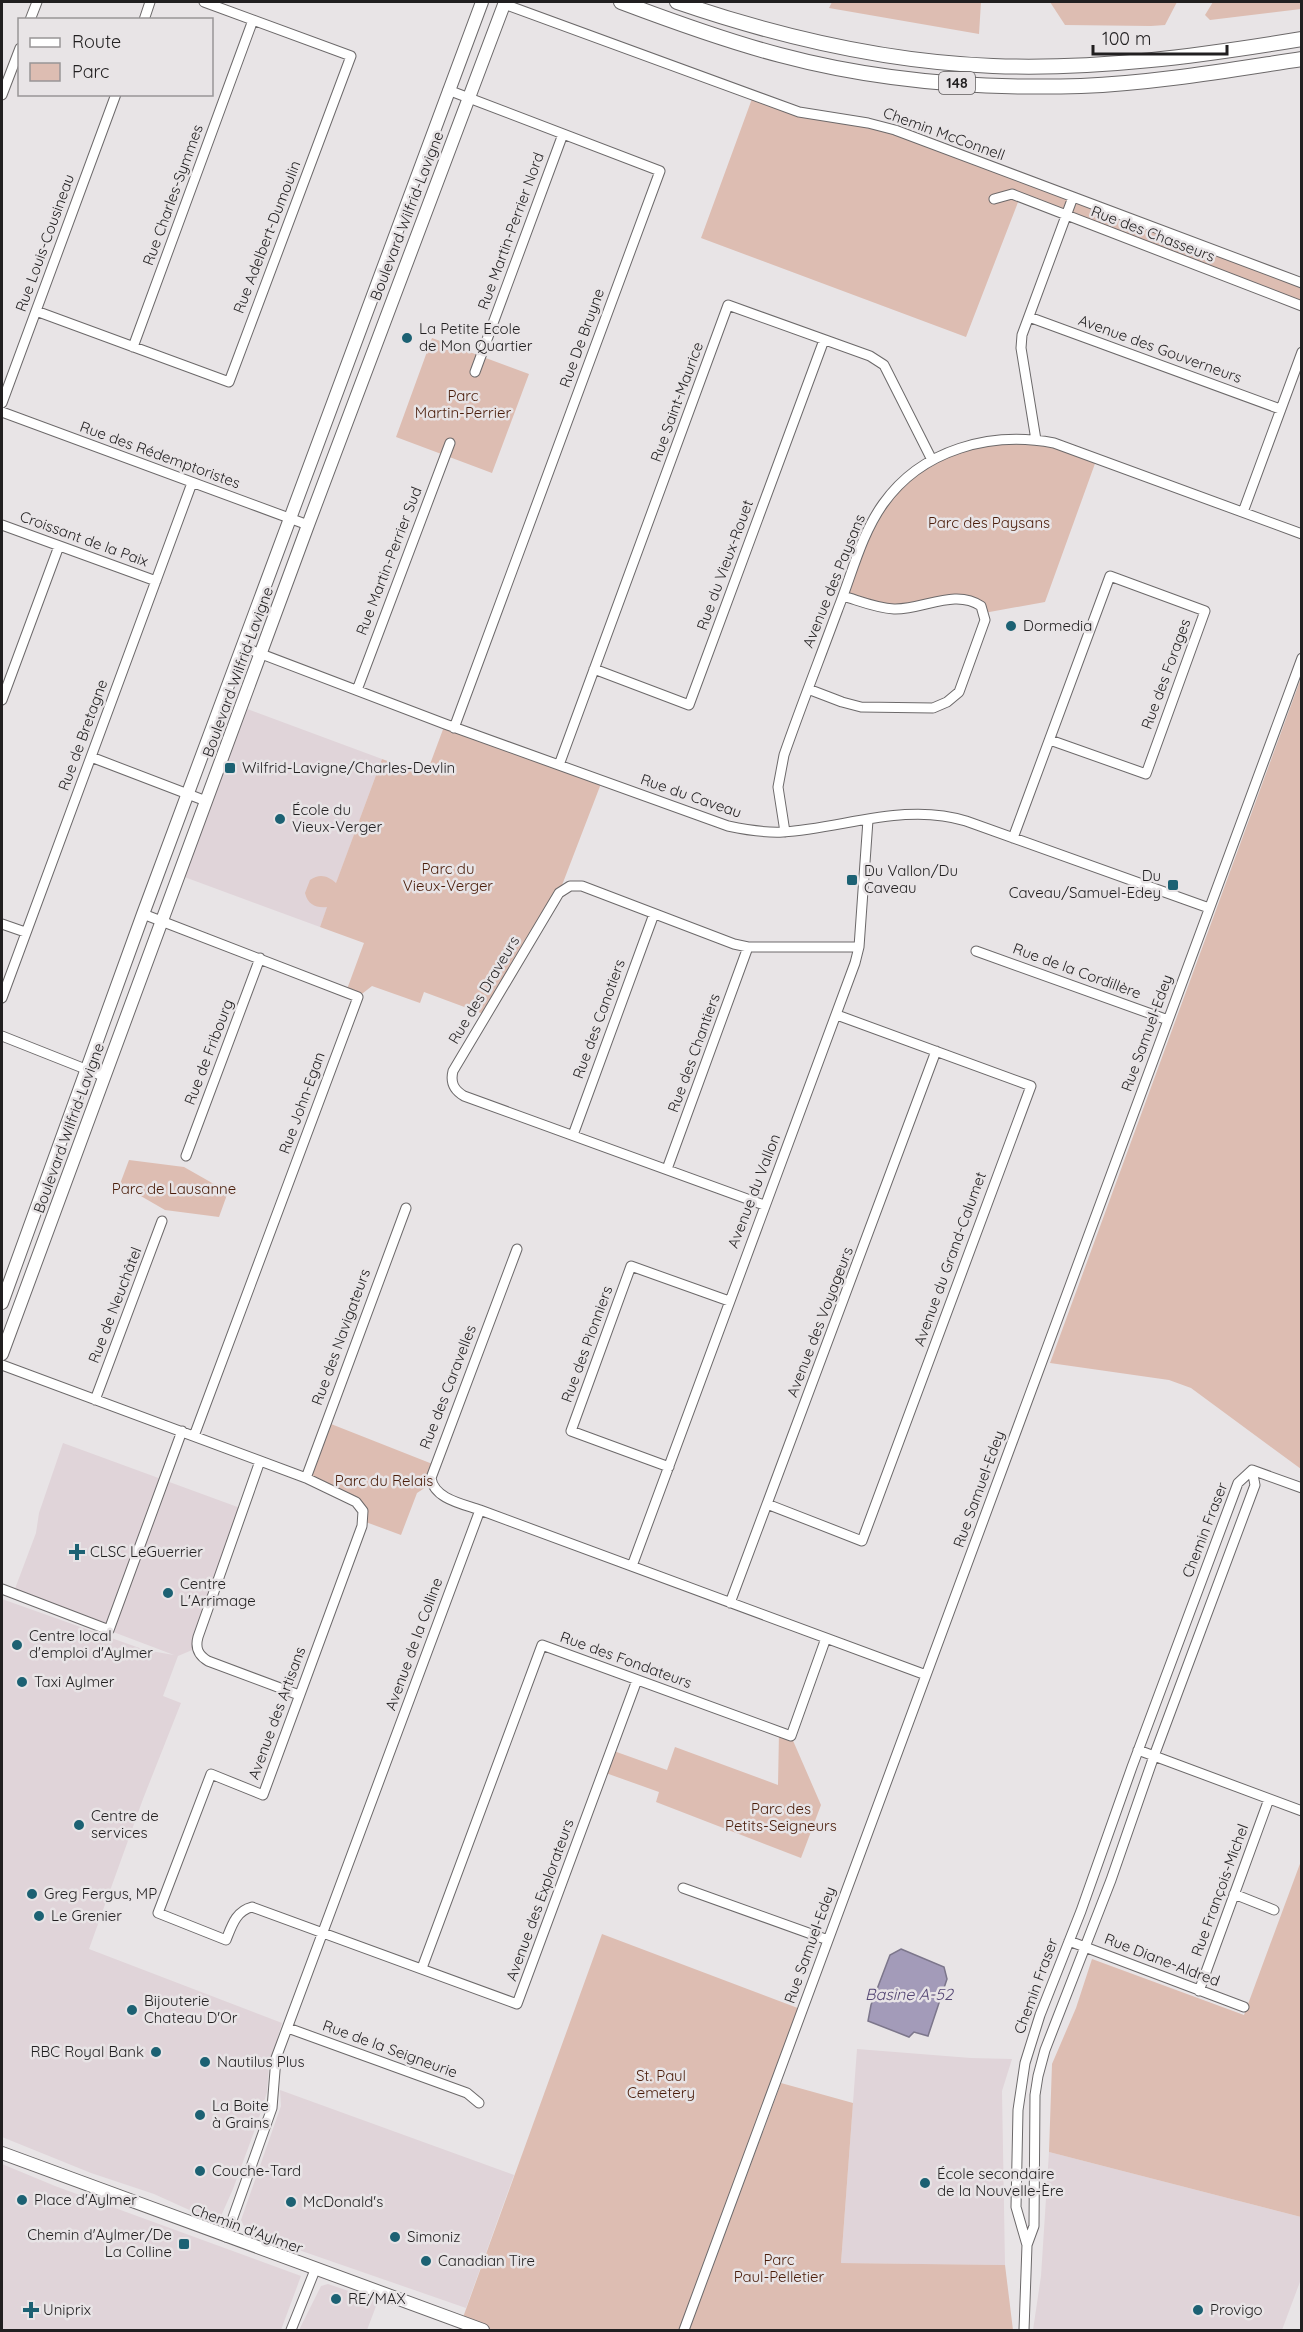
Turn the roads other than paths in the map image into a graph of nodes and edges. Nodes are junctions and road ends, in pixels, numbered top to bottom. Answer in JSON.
{"nodes":[{"id":1,"x":37,"y":2,"type":"edge"},
{"id":2,"x":150,"y":2,"type":"edge"},
{"id":3,"x":204,"y":2,"type":"edge"},
{"id":4,"x":482,"y":2,"type":"edge"},
{"id":5,"x":621,"y":2,"type":"edge"},
{"id":6,"x":677,"y":2,"type":"edge"},
{"id":7,"x":505,"y":3,"type":"edge"},
{"id":8,"x":31,"y":18,"type":"edge"},
{"id":9,"x":145,"y":18,"type":"edge"},
{"id":10,"x":253,"y":20,"type":"junction"},
{"id":11,"x":1302,"y":39,"type":"edge"},
{"id":12,"x":18,"y":53,"type":"edge"},
{"id":13,"x":1302,"y":59,"type":"edge"},
{"id":14,"x":448,"y":90,"type":"junction"},
{"id":15,"x":2,"y":94,"type":"edge"},
{"id":16,"x":115,"y":96,"type":"edge"},
{"id":17,"x":468,"y":98,"type":"junction"},
{"id":18,"x":562,"y":134,"type":"junction"},
{"id":19,"x":1073,"y":198,"type":"junction"},
{"id":20,"x":994,"y":199,"type":"dead end"},
{"id":21,"x":1066,"y":217,"type":"junction"},
{"id":22,"x":1302,"y":284,"type":"edge"},
{"id":23,"x":1302,"y":306,"type":"edge"},
{"id":24,"x":36,"y":311,"type":"junction"},
{"id":25,"x":1029,"y":317,"type":"junction"},
{"id":26,"x":824,"y":340,"type":"junction"},
{"id":27,"x":133,"y":347,"type":"junction"},
{"id":28,"x":1302,"y":352,"type":"edge"},
{"id":29,"x":476,"y":372,"type":"dead end"},
{"id":30,"x":2,"y":403,"type":"edge"},
{"id":31,"x":1280,"y":409,"type":"junction"},
{"id":32,"x":2,"y":412,"type":"edge"},
{"id":33,"x":1036,"y":440,"type":"junction"},
{"id":34,"x":450,"y":443,"type":"dead end"},
{"id":35,"x":932,"y":460,"type":"junction"},
{"id":36,"x":192,"y":483,"type":"junction"},
{"id":37,"x":1243,"y":512,"type":"junction"},
{"id":38,"x":290,"y":519,"type":"junction"},
{"id":39,"x":2,"y":525,"type":"edge"},
{"id":40,"x":308,"y":525,"type":"junction"},
{"id":41,"x":1302,"y":534,"type":"edge"},
{"id":42,"x":59,"y":546,"type":"junction"},
{"id":43,"x":156,"y":582,"type":"junction"},
{"id":44,"x":843,"y":596,"type":"junction"},
{"id":45,"x":243,"y":647,"type":"junction"},
{"id":46,"x":261,"y":654,"type":"junction"},
{"id":47,"x":1302,"y":658,"type":"edge"},
{"id":48,"x":594,"y":669,"type":"junction"},
{"id":49,"x":808,"y":689,"type":"junction"},
{"id":50,"x":357,"y":690,"type":"junction"},
{"id":51,"x":2,"y":700,"type":"edge"},
{"id":52,"x":454,"y":728,"type":"junction"},
{"id":53,"x":1050,"y":740,"type":"junction"},
{"id":54,"x":91,"y":757,"type":"junction"},
{"id":55,"x":559,"y":765,"type":"junction"},
{"id":56,"x":189,"y":794,"type":"junction"},
{"id":57,"x":206,"y":801,"type":"junction"},
{"id":58,"x":868,"y":820,"type":"junction"},
{"id":59,"x":785,"y":832,"type":"junction"},
{"id":60,"x":1013,"y":838,"type":"junction"},
{"id":61,"x":1209,"y":908,"type":"junction"},
{"id":62,"x":143,"y":914,"type":"junction"},
{"id":63,"x":654,"y":914,"type":"junction"},
{"id":64,"x":163,"y":921,"type":"junction"},
{"id":65,"x":2,"y":924,"type":"edge"},
{"id":66,"x":25,"y":932,"type":"junction"},
{"id":67,"x":748,"y":946,"type":"junction"},
{"id":68,"x":859,"y":946,"type":"junction"},
{"id":69,"x":976,"y":951,"type":"dead end"},
{"id":70,"x":260,"y":958,"type":"junction"},
{"id":71,"x":2,"y":998,"type":"edge"},
{"id":72,"x":837,"y":1015,"type":"junction"},
{"id":73,"x":1168,"y":1020,"type":"junction"},
{"id":74,"x":2,"y":1036,"type":"edge"},
{"id":75,"x":936,"y":1051,"type":"junction"},
{"id":76,"x":87,"y":1068,"type":"junction"},
{"id":77,"x":103,"y":1076,"type":"junction"},
{"id":78,"x":573,"y":1135,"type":"junction"},
{"id":79,"x":186,"y":1156,"type":"dead end"},
{"id":80,"x":667,"y":1169,"type":"junction"},
{"id":81,"x":764,"y":1205,"type":"junction"},
{"id":82,"x":406,"y":1208,"type":"dead end"},
{"id":83,"x":162,"y":1221,"type":"dead end"},
{"id":84,"x":517,"y":1249,"type":"dead end"},
{"id":85,"x":729,"y":1301,"type":"junction"},
{"id":86,"x":2,"y":1303,"type":"edge"},
{"id":87,"x":2,"y":1354,"type":"edge"},
{"id":88,"x":2,"y":1365,"type":"edge"},
{"id":89,"x":95,"y":1400,"type":"junction"},
{"id":90,"x":182,"y":1431,"type":"junction"},
{"id":91,"x":194,"y":1436,"type":"junction"},
{"id":92,"x":260,"y":1461,"type":"junction"},
{"id":93,"x":669,"y":1467,"type":"junction"},
{"id":94,"x":1252,"y":1470,"type":"junction"},
{"id":95,"x":306,"y":1478,"type":"junction"},
{"id":96,"x":1302,"y":1488,"type":"edge"},
{"id":97,"x":766,"y":1504,"type":"junction"},
{"id":98,"x":480,"y":1510,"type":"junction"},
{"id":99,"x":632,"y":1566,"type":"junction"},
{"id":100,"x":2,"y":1589,"type":"edge"},
{"id":101,"x":730,"y":1603,"type":"junction"},
{"id":102,"x":826,"y":1638,"type":"junction"},
{"id":103,"x":926,"y":1675,"type":"junction"},
{"id":104,"x":637,"y":1680,"type":"junction"},
{"id":105,"x":298,"y":1695,"type":"junction"},
{"id":106,"x":1138,"y":1750,"type":"junction"},
{"id":107,"x":1154,"y":1756,"type":"junction"},
{"id":108,"x":1269,"y":1799,"type":"junction"},
{"id":109,"x":1302,"y":1811,"type":"edge"},
{"id":110,"x":683,"y":1888,"type":"dead end"},
{"id":111,"x":1234,"y":1894,"type":"junction"},
{"id":112,"x":1274,"y":1910,"type":"dead end"},
{"id":113,"x":323,"y":1932,"type":"junction"},
{"id":114,"x":828,"y":1940,"type":"junction"},
{"id":115,"x":1069,"y":1941,"type":"junction"},
{"id":116,"x":1086,"y":1948,"type":"junction"},
{"id":117,"x":422,"y":1968,"type":"junction"},
{"id":118,"x":1199,"y":1991,"type":"junction"},
{"id":119,"x":1244,"y":2007,"type":"dead end"},
{"id":120,"x":288,"y":2028,"type":"junction"},
{"id":121,"x":479,"y":2103,"type":"dead end"},
{"id":122,"x":2,"y":2153,"type":"edge"},
{"id":123,"x":226,"y":2237,"type":"junction"},
{"id":124,"x":1027,"y":2245,"type":"junction"},
{"id":125,"x":315,"y":2270,"type":"junction"},
{"id":126,"x":291,"y":2331,"type":"edge"},
{"id":127,"x":483,"y":2331,"type":"edge"},
{"id":128,"x":684,"y":2331,"type":"edge"},
{"id":129,"x":1024,"y":2331,"type":"edge"}],
"edges":[{"from":1,"to":8,"type":"street"},
{"from":2,"to":9,"type":"street"},
{"from":3,"to":10,"type":"street","name":"Rue Adelbert-Dumoulin"},
{"from":4,"to":14,"type":"main road","name":"Boulevard Wilfrid-Lavigne"},
{"from":5,"to":13,"type":"highway","number":"148"},
{"from":6,"to":11,"type":"highway","number":"148"},
{"from":7,"to":17,"type":"main road","name":"Boulevard Wilfrid-Lavigne"},
{"from":7,"to":19,"type":"street","name":"Chemin McConnell"},
{"from":10,"to":27,"type":"street","name":"Rue Charles-Symmes"},
{"from":10,"to":27,"type":"street","name":"Rue Adelbert-Dumoulin"},
{"from":12,"to":15,"type":"street"},
{"from":14,"to":17,"type":"street","name":"Rue De Bruyne"},
{"from":14,"to":38,"type":"main road","name":"Boulevard Wilfrid-Lavigne"},
{"from":16,"to":24,"type":"street","name":"Rue Louis-Cousineau"},
{"from":17,"to":18,"type":"street","name":"Rue De Bruyne"},
{"from":17,"to":40,"type":"main road","name":"Boulevard Wilfrid-Lavigne"},
{"from":18,"to":29,"type":"street","name":"Rue Martin-Perrier Nord"},
{"from":18,"to":52,"type":"street","name":"Rue De Bruyne"},
{"from":19,"to":21,"type":"street"},
{"from":19,"to":22,"type":"street","name":"Chemin McConnell"},
{"from":20,"to":21,"type":"street","name":"Rue des Chasseurs"},
{"from":21,"to":23,"type":"street","name":"Rue des Chasseurs"},
{"from":21,"to":25,"type":"street"},
{"from":24,"to":27,"type":"street","name":"Rue Adelbert-Dumoulin"},
{"from":24,"to":30,"type":"street","name":"Rue Louis-Cousineau"},
{"from":25,"to":31,"type":"street","name":"Avenue des Gouverneurs"},
{"from":25,"to":33,"type":"street"},
{"from":26,"to":35,"type":"street","name":"Rue Saint-Maurice"},
{"from":26,"to":48,"type":"street","name":"Rue Saint-Maurice"},
{"from":26,"to":48,"type":"street","name":"Rue du Vieux-Rouet"},
{"from":28,"to":31,"type":"street"},
{"from":31,"to":37,"type":"street"},
{"from":32,"to":36,"type":"street","name":"Rue des Rédemptoristes"},
{"from":33,"to":35,"type":"street","name":"Avenue des Paysans"},
{"from":33,"to":37,"type":"street","name":"Avenue des Paysans"},
{"from":34,"to":50,"type":"street","name":"Rue Martin-Perrier Sud"},
{"from":35,"to":44,"type":"street","name":"Avenue des Paysans"},
{"from":36,"to":38,"type":"street","name":"Rue des Rédemptoristes"},
{"from":36,"to":43,"type":"street","name":"Rue de Bretagne"},
{"from":37,"to":41,"type":"street","name":"Avenue des Paysans"},
{"from":38,"to":40,"type":"street","name":"Rue des Rédemptoristes"},
{"from":38,"to":45,"type":"main road","name":"Boulevard Wilfrid-Lavigne"},
{"from":39,"to":42,"type":"street","name":"Croissant de la Paix"},
{"from":40,"to":46,"type":"main road","name":"Boulevard Wilfrid-Lavigne"},
{"from":42,"to":43,"type":"street","name":"Croissant de la Paix"},
{"from":42,"to":51,"type":"street"},
{"from":43,"to":54,"type":"street","name":"Rue de Bretagne"},
{"from":44,"to":49,"type":"street","name":"Avenue des Paysans"},
{"from":44,"to":49,"type":"street"},
{"from":45,"to":46,"type":"street","name":"Rue du Caveau"},
{"from":45,"to":56,"type":"main road","name":"Boulevard Wilfrid-Lavigne"},
{"from":46,"to":50,"type":"street","name":"Rue du Caveau"},
{"from":46,"to":57,"type":"main road","name":"Boulevard Wilfrid-Lavigne"},
{"from":47,"to":61,"type":"street","name":"Rue Samuel-Edey"},
{"from":48,"to":55,"type":"street","name":"Rue Saint-Maurice"},
{"from":49,"to":59,"type":"street","name":"Avenue des Paysans"},
{"from":50,"to":52,"type":"street","name":"Rue du Caveau"},
{"from":52,"to":55,"type":"street","name":"Rue du Caveau"},
{"from":53,"to":53,"type":"street","name":"Rue des Forages"},
{"from":53,"to":60,"type":"street","name":"Rue des Forages"},
{"from":54,"to":56,"type":"street"},
{"from":54,"to":66,"type":"street","name":"Rue de Bretagne"},
{"from":55,"to":59,"type":"street","name":"Rue du Caveau"},
{"from":56,"to":57,"type":"street"},
{"from":56,"to":62,"type":"main road","name":"Boulevard Wilfrid-Lavigne"},
{"from":57,"to":64,"type":"main road","name":"Boulevard Wilfrid-Lavigne"},
{"from":58,"to":59,"type":"street","name":"Rue du Caveau"},
{"from":58,"to":60,"type":"street","name":"Rue du Caveau"},
{"from":58,"to":68,"type":"street","name":"Avenue du Vallon"},
{"from":60,"to":61,"type":"street","name":"Rue du Caveau"},
{"from":61,"to":73,"type":"street","name":"Rue Samuel-Edey"},
{"from":62,"to":64,"type":"street","name":"Rue John-Egan"},
{"from":62,"to":76,"type":"main road","name":"Boulevard Wilfrid-Lavigne"},
{"from":63,"to":67,"type":"street","name":"Rue des Draveurs"},
{"from":63,"to":78,"type":"street","name":"Rue des Canotiers"},
{"from":63,"to":78,"type":"street","name":"Rue des Draveurs"},
{"from":64,"to":70,"type":"street","name":"Rue John-Egan"},
{"from":64,"to":77,"type":"main road","name":"Boulevard Wilfrid-Lavigne"},
{"from":65,"to":66,"type":"street"},
{"from":66,"to":71,"type":"street","name":"Rue de Bretagne"},
{"from":67,"to":68,"type":"street","name":"Rue des Draveurs"},
{"from":67,"to":80,"type":"street","name":"Rue des Chantiers"},
{"from":68,"to":72,"type":"street","name":"Avenue du Vallon"},
{"from":69,"to":73,"type":"street","name":"Rue de la Cordillère"},
{"from":70,"to":79,"type":"street","name":"Rue de Fribourg"},
{"from":70,"to":91,"type":"street","name":"Rue John-Egan"},
{"from":72,"to":75,"type":"street","name":"Avenue du Grand-Calumet"},
{"from":72,"to":81,"type":"street","name":"Avenue du Vallon"},
{"from":73,"to":103,"type":"street","name":"Rue Samuel-Edey"},
{"from":74,"to":76,"type":"street"},
{"from":75,"to":97,"type":"street","name":"Avenue des Voyageurs"},
{"from":75,"to":97,"type":"street","name":"Avenue du Grand-Calumet"},
{"from":76,"to":77,"type":"street"},
{"from":76,"to":86,"type":"main road","name":"Boulevard Wilfrid-Lavigne"},
{"from":77,"to":87,"type":"main road","name":"Boulevard Wilfrid-Lavigne"},
{"from":78,"to":80,"type":"street","name":"Rue des Draveurs"},
{"from":80,"to":81,"type":"street","name":"Rue des Draveurs"},
{"from":81,"to":85,"type":"street","name":"Avenue du Vallon"},
{"from":82,"to":95,"type":"street","name":"Rue des Navigateurs"},
{"from":83,"to":89,"type":"street","name":"Rue de Neuchâtel"},
{"from":84,"to":98,"type":"street","name":"Rue des Caravelles"},
{"from":85,"to":93,"type":"street","name":"Avenue du Vallon"},
{"from":85,"to":93,"type":"street","name":"Rue des Pionniers"},
{"from":88,"to":89,"type":"street"},
{"from":89,"to":90,"type":"street"},
{"from":90,"to":91,"type":"street"},
{"from":90,"to":100,"type":"street"},
{"from":91,"to":92,"type":"street"},
{"from":92,"to":95,"type":"street","name":"Avenue des Artisans"},
{"from":92,"to":105,"type":"street"},
{"from":93,"to":99,"type":"street","name":"Avenue du Vallon"},
{"from":94,"to":96,"type":"street"},
{"from":94,"to":106,"type":"street","name":"Chemin Fraser"},
{"from":94,"to":107,"type":"street","name":"Chemin Fraser"},
{"from":95,"to":105,"type":"street","name":"Avenue des Artisans"},
{"from":97,"to":101,"type":"street","name":"Avenue des Voyageurs"},
{"from":98,"to":99,"type":"street"},
{"from":98,"to":113,"type":"street","name":"Avenue de la Colline"},
{"from":99,"to":101,"type":"street"},
{"from":101,"to":102,"type":"street"},
{"from":102,"to":103,"type":"street"},
{"from":102,"to":104,"type":"street","name":"Rue des Fondateurs"},
{"from":103,"to":114,"type":"street","name":"Rue Samuel-Edey"},
{"from":104,"to":117,"type":"street","name":"Avenue des Explorateurs"},
{"from":104,"to":117,"type":"street","name":"Rue des Fondateurs"},
{"from":105,"to":113,"type":"street","name":"Avenue des Artisans"},
{"from":106,"to":107,"type":"street"},
{"from":106,"to":115,"type":"street","name":"Chemin Fraser"},
{"from":107,"to":108,"type":"street"},
{"from":107,"to":116,"type":"street","name":"Chemin Fraser"},
{"from":108,"to":109,"type":"street"},
{"from":108,"to":111,"type":"street","name":"Rue François-Michel"},
{"from":110,"to":114,"type":"street"},
{"from":111,"to":112,"type":"street"},
{"from":111,"to":118,"type":"street","name":"Rue François-Michel"},
{"from":113,"to":117,"type":"street","name":"Avenue des Explorateurs"},
{"from":113,"to":120,"type":"street","name":"Avenue de la Colline"},
{"from":114,"to":128,"type":"street","name":"Rue Samuel-Edey"},
{"from":115,"to":116,"type":"street","name":"Rue Diane-Aldred"},
{"from":115,"to":124,"type":"street","name":"Chemin Fraser"},
{"from":116,"to":118,"type":"street","name":"Rue Diane-Aldred"},
{"from":116,"to":124,"type":"street","name":"Chemin Fraser"},
{"from":118,"to":119,"type":"street","name":"Rue Diane-Aldred"},
{"from":120,"to":121,"type":"street","name":"Rue de la Seigneurie"},
{"from":120,"to":123,"type":"street","name":"Avenue de la Colline"},
{"from":122,"to":123,"type":"main road","name":"Chemin d'Aylmer"},
{"from":123,"to":125,"type":"main road","name":"Chemin d'Aylmer"},
{"from":124,"to":129,"type":"street","name":"Chemin Fraser"},
{"from":125,"to":126,"type":"street"},
{"from":125,"to":127,"type":"main road","name":"Chemin d'Aylmer"}]}
